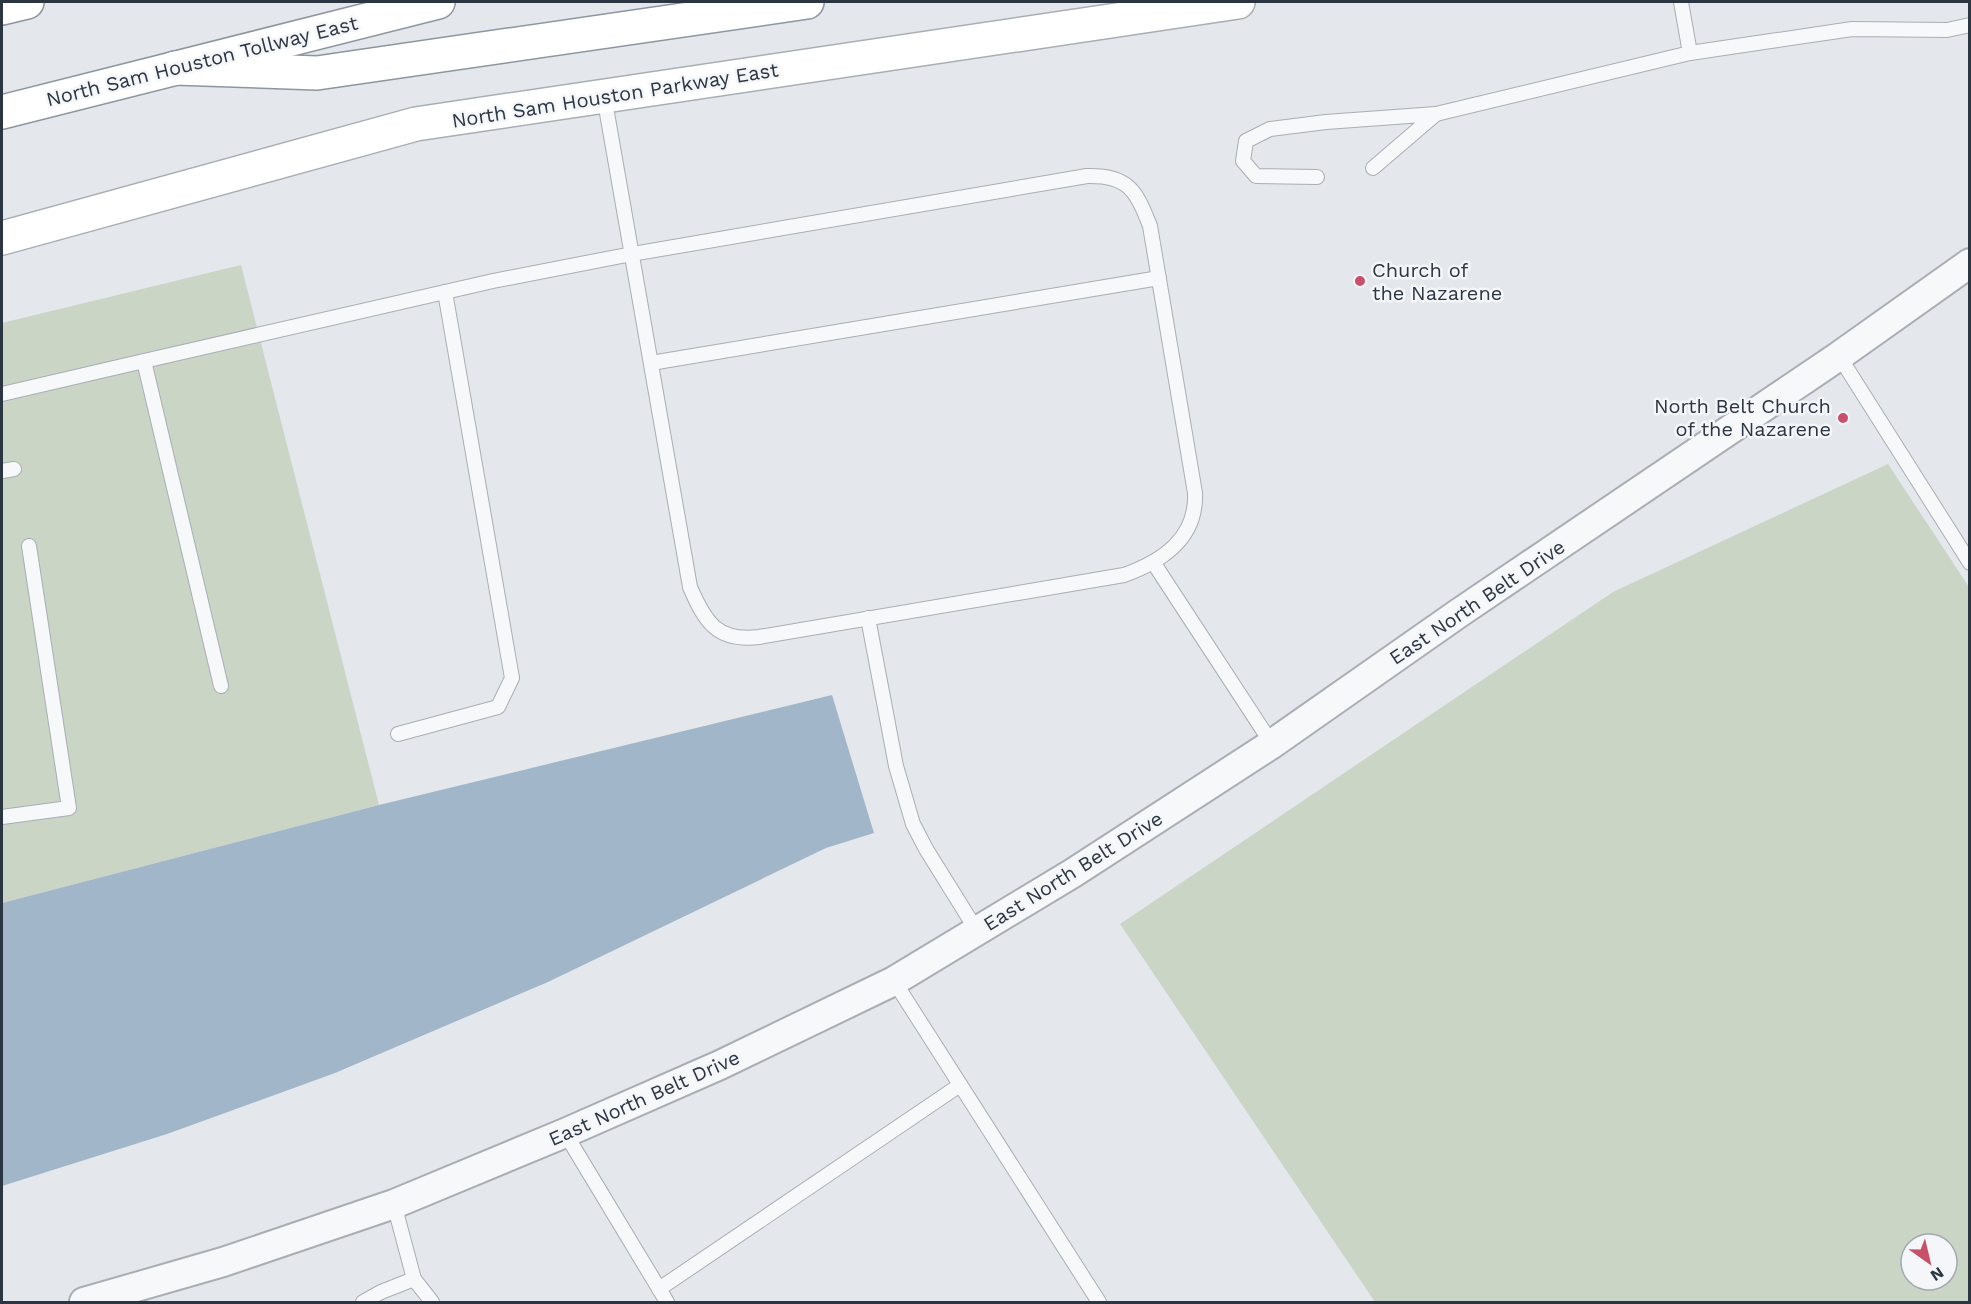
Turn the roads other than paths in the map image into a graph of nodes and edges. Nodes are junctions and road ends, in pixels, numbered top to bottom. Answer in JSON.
{"nodes":[{"id":1,"x":27,"y":2,"type":"edge"},
{"id":2,"x":438,"y":2,"type":"edge"},
{"id":3,"x":807,"y":2,"type":"edge"},
{"id":4,"x":1238,"y":2,"type":"edge"},
{"id":5,"x":1681,"y":2,"type":"edge"},
{"id":6,"x":2,"y":8,"type":"edge"},
{"id":7,"x":1970,"y":25,"type":"edge"},
{"id":8,"x":1690,"y":53,"type":"junction"},
{"id":9,"x":175,"y":68,"type":"junction"},
{"id":10,"x":604,"y":96,"type":"junction"},
{"id":11,"x":2,"y":112,"type":"edge"},
{"id":12,"x":1436,"y":114,"type":"junction"},
{"id":13,"x":1373,"y":168,"type":"dead end"},
{"id":14,"x":1317,"y":177,"type":"dead end"},
{"id":15,"x":2,"y":238,"type":"edge"},
{"id":16,"x":632,"y":254,"type":"junction"},
{"id":17,"x":1970,"y":263,"type":"edge"},
{"id":18,"x":1159,"y":278,"type":"junction"},
{"id":19,"x":445,"y":291,"type":"junction"},
{"id":20,"x":1839,"y":356,"type":"junction"},
{"id":21,"x":144,"y":361,"type":"junction"},
{"id":22,"x":651,"y":363,"type":"junction"},
{"id":23,"x":2,"y":394,"type":"edge"},
{"id":24,"x":29,"y":546,"type":"dead end"},
{"id":25,"x":1153,"y":562,"type":"junction"},
{"id":26,"x":1970,"y":562,"type":"edge"},
{"id":27,"x":868,"y":618,"type":"junction"},
{"id":28,"x":221,"y":686,"type":"dead end"},
{"id":29,"x":398,"y":734,"type":"dead end"},
{"id":30,"x":1272,"y":744,"type":"junction"},
{"id":31,"x":2,"y":816,"type":"edge"},
{"id":32,"x":977,"y":931,"type":"junction"},
{"id":33,"x":894,"y":981,"type":"junction"},
{"id":34,"x":960,"y":1085,"type":"junction"},
{"id":35,"x":565,"y":1133,"type":"junction"},
{"id":36,"x":394,"y":1204,"type":"junction"},
{"id":37,"x":414,"y":1279,"type":"junction"},
{"id":38,"x":659,"y":1288,"type":"junction"},
{"id":39,"x":84,"y":1302,"type":"edge"},
{"id":40,"x":363,"y":1302,"type":"edge"},
{"id":41,"x":432,"y":1302,"type":"edge"},
{"id":42,"x":667,"y":1302,"type":"edge"},
{"id":43,"x":1099,"y":1302,"type":"edge"}],
"edges":[{"from":1,"to":6,"type":"main road"},
{"from":2,"to":9,"type":"main road","name":"North Sam Houston Tollway East"},
{"from":3,"to":9,"type":"main road"},
{"from":4,"to":10,"type":"main road","name":"North Sam Houston Parkway East"},
{"from":5,"to":8,"type":"lane"},
{"from":7,"to":8,"type":"lane"},
{"from":8,"to":12,"type":"lane"},
{"from":9,"to":11,"type":"main road","name":"North Sam Houston Tollway East"},
{"from":10,"to":15,"type":"main road","name":"North Sam Houston Parkway East"},
{"from":10,"to":16,"type":"lane"},
{"from":12,"to":13,"type":"lane"},
{"from":12,"to":14,"type":"lane"},
{"from":16,"to":18,"type":"lane"},
{"from":16,"to":19,"type":"lane"},
{"from":16,"to":22,"type":"lane"},
{"from":17,"to":20,"type":"street","name":"East North Belt Drive"},
{"from":18,"to":22,"type":"lane"},
{"from":18,"to":25,"type":"lane"},
{"from":19,"to":21,"type":"lane"},
{"from":19,"to":29,"type":"lane"},
{"from":20,"to":26,"type":"lane"},
{"from":20,"to":30,"type":"street","name":"East North Belt Drive"},
{"from":21,"to":23,"type":"lane"},
{"from":21,"to":28,"type":"lane"},
{"from":22,"to":27,"type":"lane"},
{"from":24,"to":31,"type":"lane"},
{"from":25,"to":27,"type":"lane"},
{"from":25,"to":30,"type":"lane"},
{"from":27,"to":32,"type":"lane"},
{"from":30,"to":32,"type":"street","name":"East North Belt Drive"},
{"from":32,"to":33,"type":"street","name":"East North Belt Drive"},
{"from":33,"to":34,"type":"lane"},
{"from":33,"to":35,"type":"street","name":"East North Belt Drive"},
{"from":34,"to":38,"type":"lane"},
{"from":34,"to":43,"type":"lane"},
{"from":35,"to":36,"type":"street","name":"East North Belt Drive"},
{"from":35,"to":38,"type":"lane"},
{"from":36,"to":37,"type":"lane"},
{"from":36,"to":39,"type":"street","name":"East North Belt Drive"},
{"from":37,"to":40,"type":"lane"},
{"from":37,"to":41,"type":"lane"},
{"from":38,"to":42,"type":"lane"}]}
